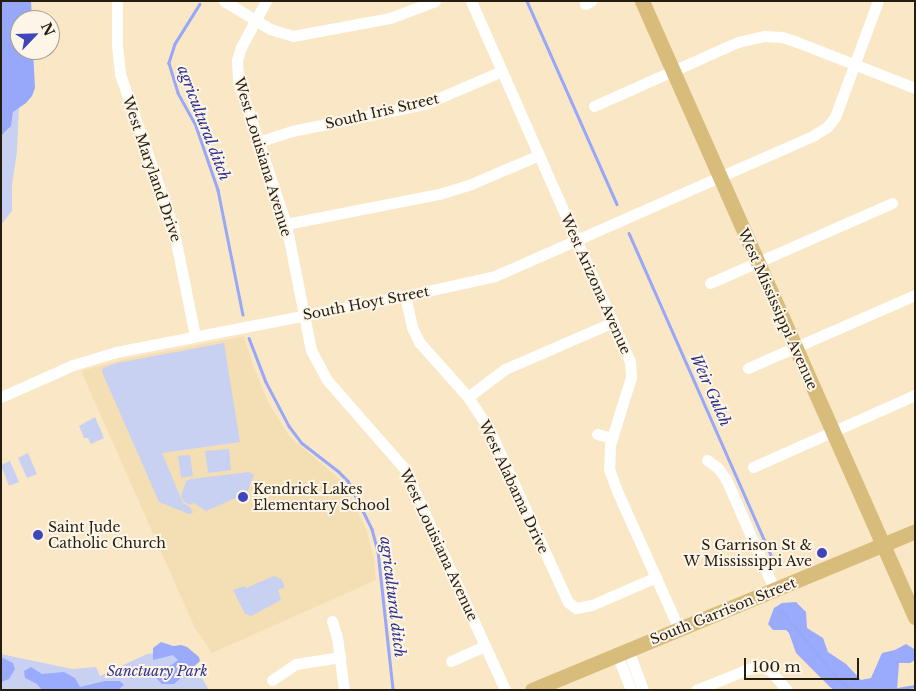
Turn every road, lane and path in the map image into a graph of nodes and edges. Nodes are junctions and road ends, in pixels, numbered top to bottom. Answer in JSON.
{"nodes":[{"id":1,"x":117,"y":1,"type":"edge"},
{"id":2,"x":224,"y":1,"type":"edge"},
{"id":3,"x":266,"y":1,"type":"edge"},
{"id":4,"x":435,"y":1,"type":"edge"},
{"id":5,"x":471,"y":1,"type":"edge"},
{"id":6,"x":642,"y":1,"type":"edge"},
{"id":7,"x":878,"y":1,"type":"edge"},
{"id":8,"x":254,"y":20,"type":"junction"},
{"id":9,"x":854,"y":64,"type":"junction"},
{"id":10,"x":502,"y":71,"type":"junction"},
{"id":11,"x":673,"y":71,"type":"junction"},
{"id":12,"x":915,"y":88,"type":"edge"},
{"id":13,"x":594,"y":106,"type":"dead end"},
{"id":14,"x":258,"y":142,"type":"junction"},
{"id":15,"x":539,"y":155,"type":"junction"},
{"id":16,"x":720,"y":177,"type":"junction"},
{"id":17,"x":892,"y":204,"type":"dead end"},
{"id":18,"x":286,"y":224,"type":"junction"},
{"id":19,"x":576,"y":240,"type":"junction"},
{"id":20,"x":758,"y":262,"type":"junction"},
{"id":21,"x":710,"y":283,"type":"dead end"},
{"id":22,"x":915,"y":295,"type":"edge"},
{"id":23,"x":406,"y":296,"type":"junction"},
{"id":24,"x":303,"y":316,"type":"junction"},
{"id":25,"x":613,"y":322,"type":"junction"},
{"id":26,"x":195,"y":336,"type":"junction"},
{"id":27,"x":795,"y":347,"type":"junction"},
{"id":28,"x":748,"y":368,"type":"dead end"},
{"id":29,"x":915,"y":395,"type":"edge"},
{"id":30,"x":1,"y":397,"type":"edge"},
{"id":31,"x":468,"y":397,"type":"junction"},
{"id":32,"x":833,"y":432,"type":"junction"},
{"id":33,"x":597,"y":434,"type":"dead end"},
{"id":34,"x":612,"y":438,"type":"junction"},
{"id":35,"x":707,"y":460,"type":"dead end"},
{"id":36,"x":753,"y":467,"type":"dead end"},
{"id":37,"x":915,"y":531,"type":"edge"},
{"id":38,"x":883,"y":545,"type":"junction"},
{"id":39,"x":656,"y":577,"type":"junction"},
{"id":40,"x":774,"y":589,"type":"junction"},
{"id":41,"x":915,"y":617,"type":"edge"},
{"id":42,"x":332,"y":621,"type":"dead end"},
{"id":43,"x":679,"y":629,"type":"junction"},
{"id":44,"x":485,"y":646,"type":"junction"},
{"id":45,"x":622,"y":652,"type":"junction"},
{"id":46,"x":340,"y":657,"type":"junction"},
{"id":47,"x":451,"y":661,"type":"dead end"},
{"id":48,"x":272,"y":680,"type":"dead end"},
{"id":49,"x":344,"y":690,"type":"edge"},
{"id":50,"x":505,"y":690,"type":"edge"},
{"id":51,"x":532,"y":690,"type":"edge"},
{"id":52,"x":631,"y":690,"type":"edge"},
{"id":53,"x":644,"y":690,"type":"edge"},
{"id":54,"x":696,"y":690,"type":"edge"},
{"id":55,"x":787,"y":690,"type":"edge"}],
"edges":[{"from":1,"to":26,"type":"street","name":"West Maryland Drive"},
{"from":2,"to":8,"type":"street"},
{"from":3,"to":8,"type":"street","name":"West Louisiana Avenue"},
{"from":4,"to":8,"type":"street"},
{"from":5,"to":10,"type":"street","name":"West Arizona Avenue"},
{"from":6,"to":11,"type":"main road","name":"West Mississippi Avenue"},
{"from":7,"to":9,"type":"street","name":"South Hoyt Street"},
{"from":8,"to":14,"type":"street","name":"West Louisiana Avenue"},
{"from":9,"to":11,"type":"street"},
{"from":9,"to":12,"type":"street"},
{"from":9,"to":16,"type":"street","name":"South Hoyt Street"},
{"from":10,"to":14,"type":"street","name":"South Iris Street"},
{"from":10,"to":15,"type":"street","name":"West Arizona Avenue"},
{"from":11,"to":13,"type":"street"},
{"from":11,"to":16,"type":"main road","name":"West Mississippi Avenue"},
{"from":14,"to":18,"type":"street","name":"West Louisiana Avenue"},
{"from":15,"to":18,"type":"street"},
{"from":15,"to":19,"type":"street","name":"West Arizona Avenue"},
{"from":16,"to":19,"type":"street","name":"South Hoyt Street"},
{"from":16,"to":20,"type":"main road","name":"West Mississippi Avenue"},
{"from":17,"to":20,"type":"street"},
{"from":18,"to":24,"type":"street","name":"West Louisiana Avenue"},
{"from":19,"to":23,"type":"street","name":"South Hoyt Street"},
{"from":19,"to":25,"type":"street","name":"West Arizona Avenue"},
{"from":20,"to":21,"type":"street"},
{"from":20,"to":27,"type":"main road","name":"West Mississippi Avenue"},
{"from":22,"to":27,"type":"street"},
{"from":23,"to":24,"type":"street","name":"South Hoyt Street"},
{"from":23,"to":31,"type":"street","name":"West Alabama Drive"},
{"from":24,"to":26,"type":"street","name":"South Hoyt Street"},
{"from":24,"to":44,"type":"street","name":"West Louisiana Avenue"},
{"from":25,"to":31,"type":"street"},
{"from":25,"to":34,"type":"street","name":"West Arizona Avenue"},
{"from":26,"to":30,"type":"street","name":"South Hoyt Street"},
{"from":27,"to":28,"type":"street"},
{"from":27,"to":32,"type":"main road","name":"West Mississippi Avenue"},
{"from":29,"to":32,"type":"street"},
{"from":31,"to":39,"type":"street","name":"West Alabama Drive"},
{"from":32,"to":36,"type":"street"},
{"from":32,"to":38,"type":"main road","name":"West Mississippi Avenue"},
{"from":33,"to":34,"type":"street"},
{"from":34,"to":39,"type":"street","name":"West Arizona Avenue"},
{"from":35,"to":40,"type":"street"},
{"from":37,"to":38,"type":"main road","name":"South Garrison Street"},
{"from":38,"to":40,"type":"main road","name":"South Garrison Street"},
{"from":38,"to":41,"type":"main road","name":"West Mississippi Avenue"},
{"from":39,"to":43,"type":"street","name":"West Arizona Avenue"},
{"from":40,"to":43,"type":"main road","name":"South Garrison Street"},
{"from":42,"to":46,"type":"street"},
{"from":43,"to":45,"type":"main road","name":"South Garrison Street"},
{"from":44,"to":47,"type":"street"},
{"from":44,"to":50,"type":"street","name":"West Louisiana Avenue"},
{"from":45,"to":51,"type":"main road","name":"South Garrison Street"},
{"from":45,"to":52,"type":"street"},
{"from":45,"to":53,"type":"street"},
{"from":46,"to":48,"type":"street"},
{"from":46,"to":49,"type":"street"},
{"from":54,"to":55,"type":"street"}]}
